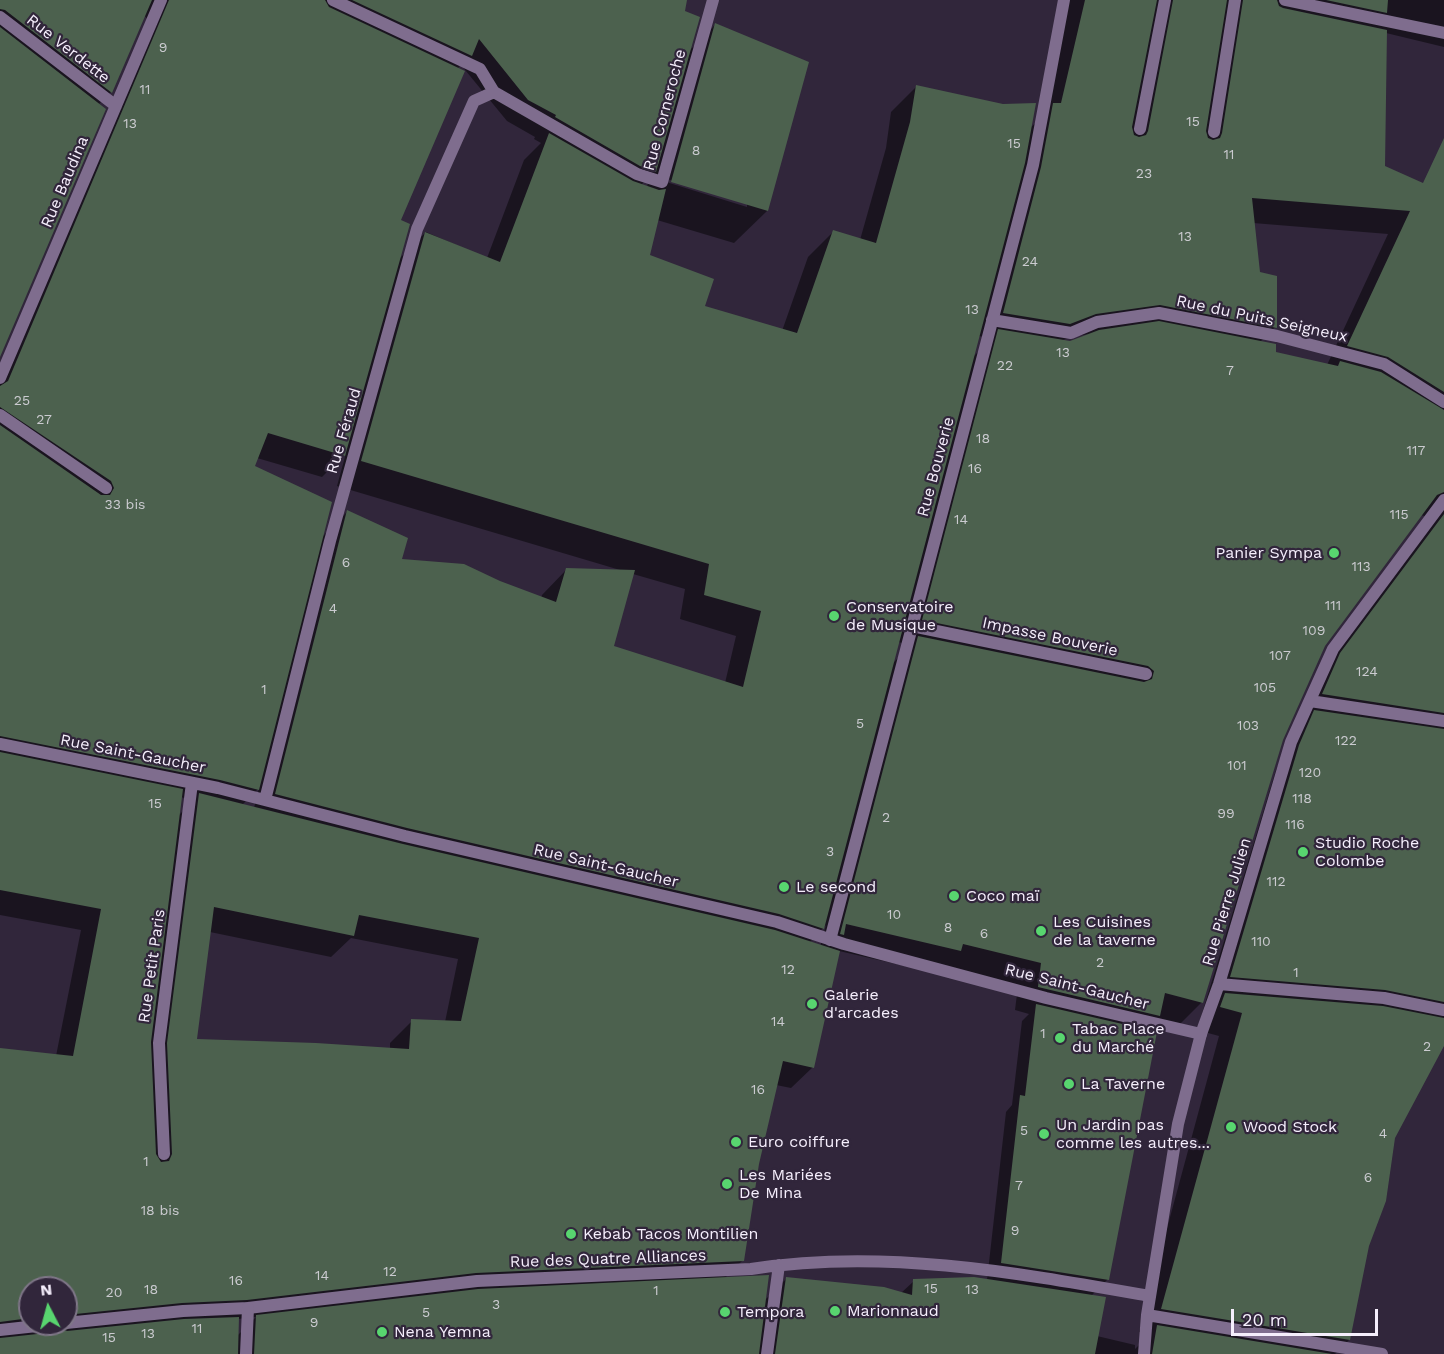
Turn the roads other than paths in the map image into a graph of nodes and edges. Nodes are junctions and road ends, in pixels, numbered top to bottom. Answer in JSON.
{"nodes":[{"id":1,"x":161,"y":0,"type":"edge"},
{"id":2,"x":333,"y":0,"type":"edge"},
{"id":3,"x":713,"y":0,"type":"edge"},
{"id":4,"x":1064,"y":0,"type":"edge"},
{"id":5,"x":1165,"y":0,"type":"edge"},
{"id":6,"x":1235,"y":0,"type":"edge"},
{"id":7,"x":1285,"y":0,"type":"edge"},
{"id":8,"x":0,"y":17,"type":"edge"},
{"id":9,"x":1444,"y":33,"type":"edge"},
{"id":10,"x":494,"y":92,"type":"junction"},
{"id":11,"x":116,"y":106,"type":"junction"},
{"id":12,"x":1140,"y":129,"type":"dead end"},
{"id":13,"x":1214,"y":132,"type":"dead end"},
{"id":14,"x":992,"y":320,"type":"junction"},
{"id":15,"x":0,"y":378,"type":"edge"},
{"id":16,"x":1444,"y":402,"type":"edge"},
{"id":17,"x":0,"y":415,"type":"edge"},
{"id":18,"x":106,"y":488,"type":"dead end"},
{"id":19,"x":1444,"y":500,"type":"edge"},
{"id":20,"x":912,"y":626,"type":"junction"},
{"id":21,"x":1146,"y":674,"type":"dead end"},
{"id":22,"x":1310,"y":701,"type":"junction"},
{"id":23,"x":1444,"y":721,"type":"edge"},
{"id":24,"x":0,"y":744,"type":"edge"},
{"id":25,"x":192,"y":783,"type":"junction"},
{"id":26,"x":265,"y":800,"type":"junction"},
{"id":27,"x":830,"y":940,"type":"junction"},
{"id":28,"x":1219,"y":984,"type":"junction"},
{"id":29,"x":1444,"y":1010,"type":"edge"},
{"id":30,"x":1201,"y":1034,"type":"junction"},
{"id":31,"x":164,"y":1154,"type":"dead end"},
{"id":32,"x":779,"y":1265,"type":"junction"},
{"id":33,"x":1150,"y":1296,"type":"junction"},
{"id":34,"x":248,"y":1308,"type":"junction"},
{"id":35,"x":1147,"y":1315,"type":"junction"},
{"id":36,"x":78,"y":1322,"type":"edge"},
{"id":37,"x":18,"y":1328,"type":"edge"},
{"id":38,"x":0,"y":1330,"type":"edge"},
{"id":39,"x":1380,"y":1353,"type":"edge"},
{"id":40,"x":246,"y":1354,"type":"edge"},
{"id":41,"x":767,"y":1354,"type":"edge"},
{"id":42,"x":1144,"y":1354,"type":"edge"}],
"edges":[{"from":1,"to":11,"type":"street","name":"Rue Baudina"},
{"from":2,"to":10,"type":"street"},
{"from":3,"to":10,"type":"street","name":"Rue Corneroche"},
{"from":4,"to":14,"type":"street","name":"Rue Bouverie"},
{"from":5,"to":12,"type":"street"},
{"from":6,"to":13,"type":"street"},
{"from":7,"to":9,"type":"street"},
{"from":8,"to":11,"type":"street","name":"Rue Verdette"},
{"from":10,"to":26,"type":"street","name":"Rue Féraud"},
{"from":11,"to":15,"type":"street","name":"Rue Baudina"},
{"from":14,"to":16,"type":"street","name":"Rue du Puits Seigneux"},
{"from":14,"to":20,"type":"street","name":"Rue Bouverie"},
{"from":17,"to":18,"type":"street"},
{"from":19,"to":22,"type":"street","name":"Rue Pierre Julien"},
{"from":20,"to":21,"type":"street","name":"Impasse Bouverie"},
{"from":20,"to":27,"type":"street","name":"Rue Bouverie"},
{"from":22,"to":23,"type":"street"},
{"from":22,"to":28,"type":"street","name":"Rue Pierre Julien"},
{"from":24,"to":25,"type":"street","name":"Rue Saint-Gaucher"},
{"from":25,"to":26,"type":"street","name":"Rue Saint-Gaucher"},
{"from":25,"to":31,"type":"street","name":"Rue Petit Paris"},
{"from":26,"to":27,"type":"street","name":"Rue Saint-Gaucher"},
{"from":27,"to":30,"type":"street","name":"Rue Saint-Gaucher"},
{"from":28,"to":29,"type":"street"},
{"from":28,"to":30,"type":"street","name":"Rue Pierre Julien"},
{"from":30,"to":33,"type":"street","name":"Rue Pierre Julien"},
{"from":32,"to":33,"type":"street","name":"Rue des Quatre Alliances"},
{"from":32,"to":34,"type":"street","name":"Rue des Quatre Alliances"},
{"from":32,"to":41,"type":"street"},
{"from":33,"to":35,"type":"street","name":"Rue Pierre Julien"},
{"from":34,"to":36,"type":"street","name":"Rue des Quatre Alliances"},
{"from":34,"to":40,"type":"street"},
{"from":35,"to":39,"type":"street"},
{"from":35,"to":42,"type":"street","name":"Rue Pierre Julien"},
{"from":37,"to":38,"type":"street"}]}
